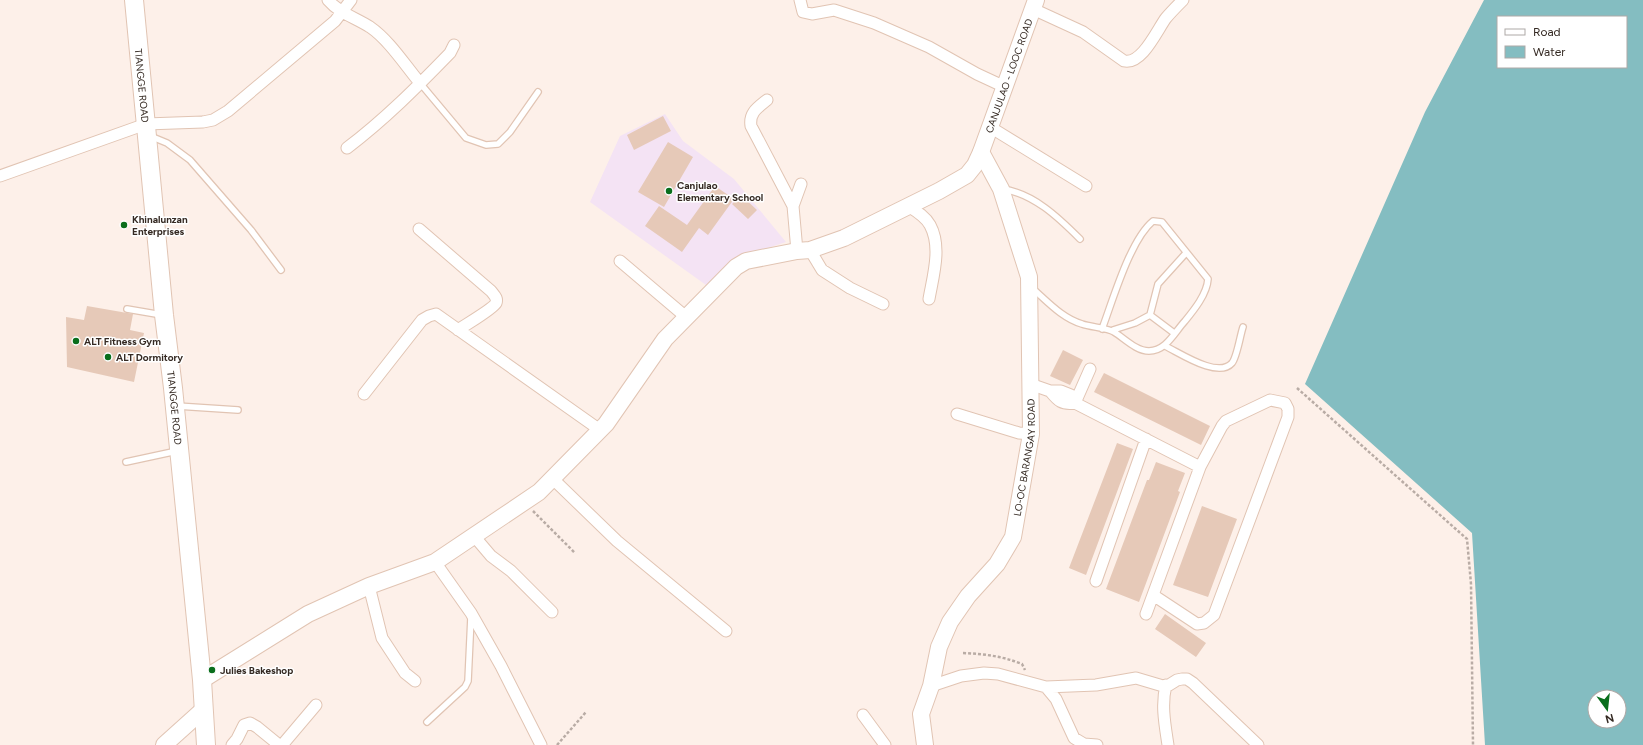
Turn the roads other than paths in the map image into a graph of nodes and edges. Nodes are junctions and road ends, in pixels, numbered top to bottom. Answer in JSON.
{"nodes":[{"id":1,"x":134,"y":0,"type":"edge"},
{"id":2,"x":328,"y":0,"type":"edge"},
{"id":3,"x":351,"y":0,"type":"edge"},
{"id":4,"x":800,"y":0,"type":"edge"},
{"id":5,"x":1183,"y":0,"type":"edge"},
{"id":6,"x":1035,"y":5,"type":"edge"},
{"id":7,"x":343,"y":12,"type":"junction"},
{"id":8,"x":454,"y":45,"type":"dead end"},
{"id":9,"x":420,"y":82,"type":"junction"},
{"id":10,"x":1005,"y":87,"type":"junction"},
{"id":11,"x":538,"y":92,"type":"dead end"},
{"id":12,"x":767,"y":100,"type":"dead end"},
{"id":13,"x":990,"y":127,"type":"junction"},
{"id":14,"x":147,"y":130,"type":"junction"},
{"id":15,"x":347,"y":148,"type":"dead end"},
{"id":16,"x":981,"y":152,"type":"junction"},
{"id":17,"x":0,"y":176,"type":"edge"},
{"id":18,"x":801,"y":184,"type":"dead end"},
{"id":19,"x":1086,"y":186,"type":"dead end"},
{"id":20,"x":1001,"y":188,"type":"junction"},
{"id":21,"x":793,"y":206,"type":"junction"},
{"id":22,"x":908,"y":206,"type":"junction"},
{"id":23,"x":419,"y":229,"type":"dead end"},
{"id":24,"x":1080,"y":238,"type":"dead end"},
{"id":25,"x":804,"y":250,"type":"junction"},
{"id":26,"x":1186,"y":253,"type":"junction"},
{"id":27,"x":620,"y":261,"type":"dead end"},
{"id":28,"x":281,"y":270,"type":"dead end"},
{"id":29,"x":1029,"y":286,"type":"junction"},
{"id":30,"x":929,"y":299,"type":"dead end"},
{"id":31,"x":883,"y":304,"type":"dead end"},
{"id":32,"x":126,"y":310,"type":"dead end"},
{"id":33,"x":1150,"y":314,"type":"junction"},
{"id":34,"x":164,"y":316,"type":"junction"},
{"id":35,"x":686,"y":317,"type":"junction"},
{"id":36,"x":1243,"y":327,"type":"dead end"},
{"id":37,"x":1102,"y":329,"type":"junction"},
{"id":38,"x":458,"y":330,"type":"junction"},
{"id":39,"x":1113,"y":330,"type":"junction"},
{"id":40,"x":1174,"y":333,"type":"junction"},
{"id":41,"x":1165,"y":346,"type":"junction"},
{"id":42,"x":1090,"y":369,"type":"dead end"},
{"id":43,"x":1030,"y":384,"type":"junction"},
{"id":44,"x":364,"y":394,"type":"dead end"},
{"id":45,"x":1075,"y":403,"type":"junction"},
{"id":46,"x":175,"y":406,"type":"junction"},
{"id":47,"x":238,"y":410,"type":"dead end"},
{"id":48,"x":957,"y":414,"type":"dead end"},
{"id":49,"x":600,"y":430,"type":"junction"},
{"id":50,"x":1032,"y":434,"type":"junction"},
{"id":51,"x":1146,"y":440,"type":"junction"},
{"id":52,"x":179,"y":451,"type":"junction"},
{"id":53,"x":126,"y":462,"type":"dead end"},
{"id":54,"x":1200,"y":467,"type":"junction"},
{"id":55,"x":553,"y":480,"type":"junction"},
{"id":56,"x":474,"y":536,"type":"junction"},
{"id":57,"x":435,"y":562,"type":"junction"},
{"id":58,"x":1096,"y":581,"type":"dead end"},
{"id":59,"x":370,"y":586,"type":"junction"},
{"id":60,"x":1153,"y":595,"type":"junction"},
{"id":61,"x":552,"y":612,"type":"dead end"},
{"id":62,"x":471,"y":613,"type":"junction"},
{"id":63,"x":1146,"y":614,"type":"dead end"},
{"id":64,"x":726,"y":631,"type":"dead end"},
{"id":65,"x":202,"y":680,"type":"junction"},
{"id":66,"x":415,"y":681,"type":"dead end"},
{"id":67,"x":1166,"y":685,"type":"junction"},
{"id":68,"x":930,"y":686,"type":"junction"},
{"id":69,"x":1046,"y":687,"type":"junction"},
{"id":70,"x":316,"y":705,"type":"dead end"},
{"id":71,"x":204,"y":709,"type":"junction"},
{"id":72,"x":863,"y":715,"type":"dead end"},
{"id":73,"x":427,"y":722,"type":"dead end"},
{"id":74,"x":164,"y":745,"type":"edge"},
{"id":75,"x":206,"y":745,"type":"edge"},
{"id":76,"x":232,"y":745,"type":"edge"},
{"id":77,"x":541,"y":745,"type":"edge"},
{"id":78,"x":886,"y":745,"type":"edge"},
{"id":79,"x":925,"y":745,"type":"edge"},
{"id":80,"x":1097,"y":745,"type":"edge"},
{"id":81,"x":1168,"y":745,"type":"edge"},
{"id":82,"x":1258,"y":745,"type":"edge"}],
"edges":[{"from":1,"to":14,"type":"main road","name":"TIANGGE ROAD"},
{"from":2,"to":7,"type":"street"},
{"from":3,"to":7,"type":"street"},
{"from":4,"to":10,"type":"street"},
{"from":5,"to":6,"type":"street"},
{"from":6,"to":10,"type":"street","name":"CANJULAO - LOOC ROAD"},
{"from":7,"to":9,"type":"street"},
{"from":7,"to":14,"type":"street"},
{"from":8,"to":9,"type":"street"},
{"from":9,"to":11,"type":"lane"},
{"from":9,"to":15,"type":"street"},
{"from":10,"to":13,"type":"street","name":"CANJULAO - LOOC ROAD"},
{"from":12,"to":21,"type":"street"},
{"from":13,"to":16,"type":"street","name":"CANJULAO - LOOC ROAD"},
{"from":13,"to":19,"type":"street"},
{"from":14,"to":17,"type":"street"},
{"from":14,"to":28,"type":"lane"},
{"from":14,"to":34,"type":"main road","name":"TIANGGE ROAD"},
{"from":16,"to":20,"type":"street","name":"LO-OC BARANGAY ROAD"},
{"from":16,"to":22,"type":"street","name":"CANJULAO - LOOC ROAD"},
{"from":18,"to":21,"type":"street"},
{"from":20,"to":24,"type":"lane"},
{"from":20,"to":29,"type":"street","name":"LO-OC BARANGAY ROAD"},
{"from":21,"to":25,"type":"street"},
{"from":22,"to":25,"type":"street","name":"CANJULAO - LOOC ROAD"},
{"from":22,"to":30,"type":"street"},
{"from":23,"to":38,"type":"street"},
{"from":25,"to":31,"type":"street"},
{"from":25,"to":35,"type":"street","name":"CANJULAO - LOOC ROAD"},
{"from":26,"to":33,"type":"lane"},
{"from":26,"to":37,"type":"lane"},
{"from":26,"to":40,"type":"lane"},
{"from":27,"to":35,"type":"street"},
{"from":29,"to":37,"type":"lane"},
{"from":29,"to":43,"type":"street","name":"LO-OC BARANGAY ROAD"},
{"from":32,"to":34,"type":"lane"},
{"from":33,"to":39,"type":"lane"},
{"from":33,"to":40,"type":"lane"},
{"from":34,"to":46,"type":"main road","name":"TIANGGE ROAD"},
{"from":35,"to":49,"type":"street","name":"CANJULAO - LOOC ROAD"},
{"from":36,"to":41,"type":"lane"},
{"from":37,"to":39,"type":"lane"},
{"from":38,"to":44,"type":"street"},
{"from":38,"to":49,"type":"street"},
{"from":39,"to":41,"type":"lane"},
{"from":40,"to":41,"type":"lane"},
{"from":42,"to":45,"type":"street"},
{"from":43,"to":45,"type":"street"},
{"from":43,"to":50,"type":"street","name":"LO-OC BARANGAY ROAD"},
{"from":45,"to":51,"type":"street"},
{"from":46,"to":47,"type":"lane"},
{"from":46,"to":52,"type":"main road","name":"TIANGGE ROAD"},
{"from":48,"to":50,"type":"street"},
{"from":49,"to":55,"type":"street","name":"CANJULAO - LOOC ROAD"},
{"from":50,"to":68,"type":"street","name":"LO-OC BARANGAY ROAD"},
{"from":51,"to":54,"type":"street"},
{"from":51,"to":58,"type":"street"},
{"from":52,"to":53,"type":"lane"},
{"from":52,"to":65,"type":"main road","name":"TIANGGE ROAD"},
{"from":54,"to":60,"type":"street"},
{"from":54,"to":60,"type":"street"},
{"from":55,"to":56,"type":"street","name":"CANJULAO - LOOC ROAD"},
{"from":55,"to":64,"type":"street"},
{"from":56,"to":57,"type":"street","name":"CANJULAO - LOOC ROAD"},
{"from":56,"to":61,"type":"street"},
{"from":57,"to":59,"type":"street","name":"CANJULAO - LOOC ROAD"},
{"from":57,"to":62,"type":"street"},
{"from":59,"to":65,"type":"street","name":"CANJULAO - LOOC ROAD"},
{"from":59,"to":66,"type":"street"},
{"from":60,"to":63,"type":"street"},
{"from":62,"to":73,"type":"lane"},
{"from":62,"to":77,"type":"street"},
{"from":65,"to":71,"type":"main road","name":"TIANGGE ROAD"},
{"from":67,"to":69,"type":"street"},
{"from":67,"to":81,"type":"street"},
{"from":67,"to":82,"type":"street"},
{"from":68,"to":69,"type":"street"},
{"from":68,"to":79,"type":"street","name":"LO-OC BARANGAY ROAD"},
{"from":69,"to":80,"type":"street"},
{"from":70,"to":76,"type":"street"},
{"from":71,"to":74,"type":"street"},
{"from":71,"to":75,"type":"main road","name":"TIANGGE ROAD"},
{"from":72,"to":78,"type":"street"}]}
